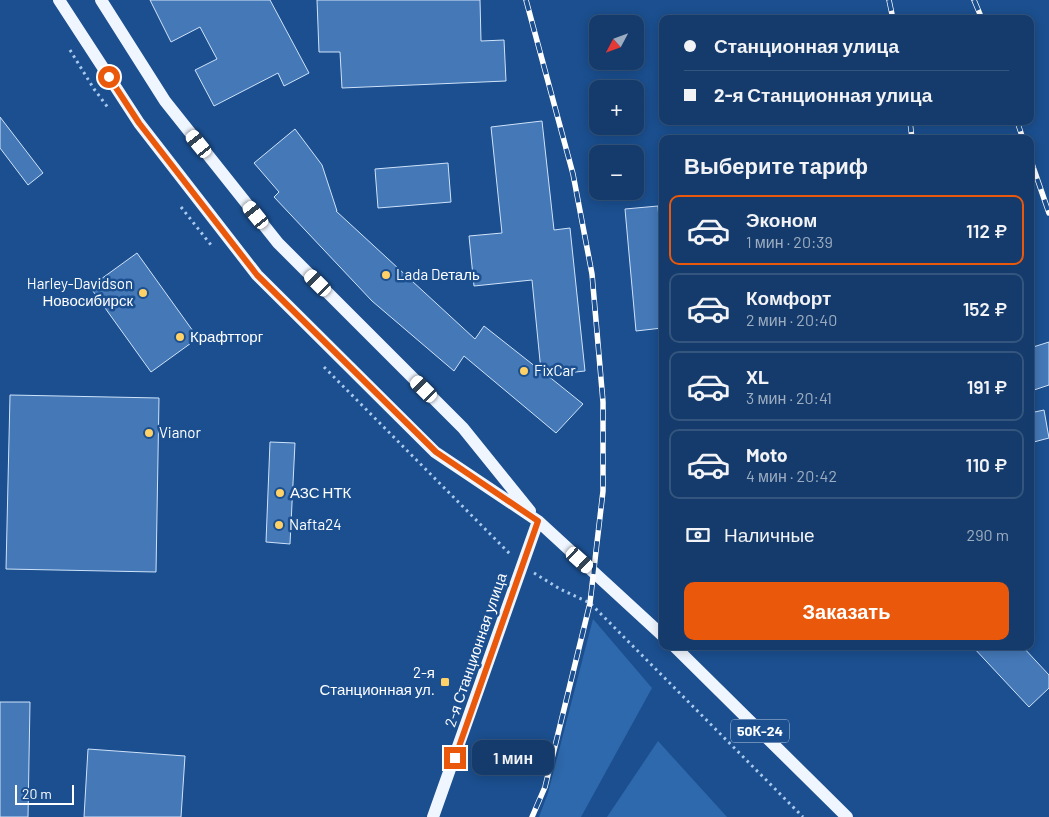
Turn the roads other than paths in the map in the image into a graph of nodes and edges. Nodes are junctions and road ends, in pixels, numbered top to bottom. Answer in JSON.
{"nodes":[{"id":1,"x":59,"y":0,"type":"edge"},
{"id":2,"x":101,"y":0,"type":"edge"},
{"id":3,"x":538,"y":521,"type":"junction"},
{"id":4,"x":659,"y":632,"type":"edge"},
{"id":5,"x":678,"y":650,"type":"edge"},
{"id":6,"x":433,"y":817,"type":"edge"},
{"id":7,"x":847,"y":817,"type":"edge"}],
"edges":[{"from":1,"to":3,"type":"main road"},
{"from":2,"to":3,"type":"main road"},
{"from":3,"to":4,"type":"main road"},
{"from":3,"to":6,"type":"main road","name":"2-я Станционная улица"},
{"from":5,"to":7,"type":"main road","number":"50К-24"}]}
